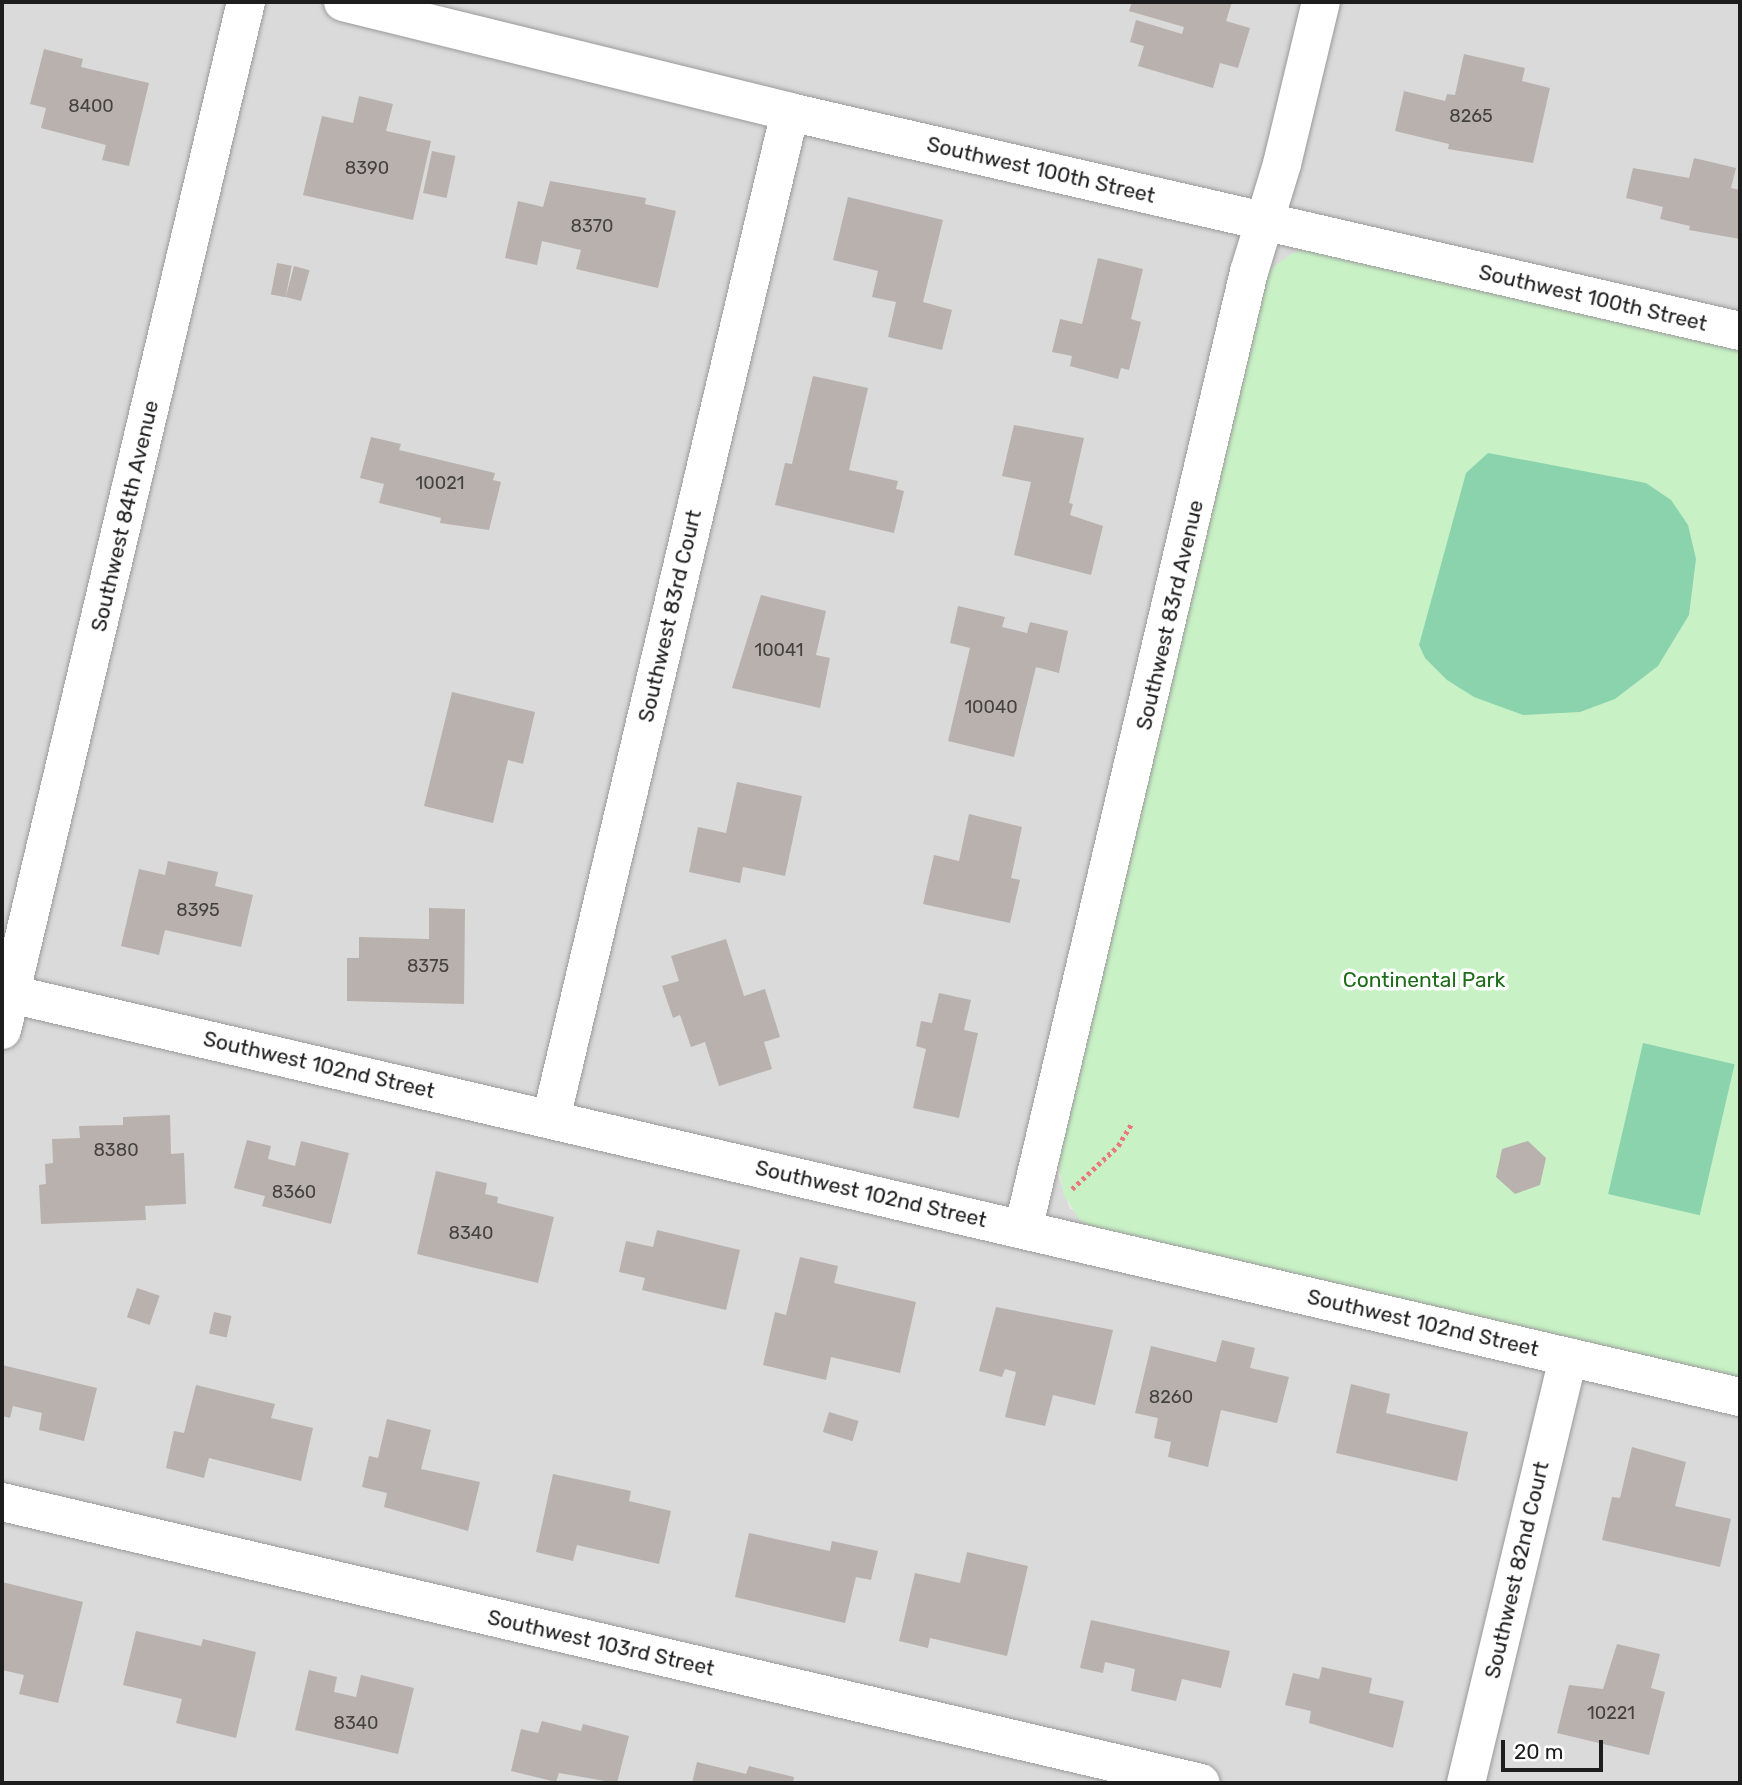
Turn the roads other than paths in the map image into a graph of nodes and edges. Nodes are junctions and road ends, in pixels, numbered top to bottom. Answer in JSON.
{"nodes":[{"id":1,"x":246,"y":2,"type":"edge"},
{"id":2,"x":343,"y":2,"type":"edge"},
{"id":3,"x":1321,"y":2,"type":"edge"},
{"id":4,"x":790,"y":112,"type":"junction"},
{"id":5,"x":1264,"y":223,"type":"junction"},
{"id":6,"x":1740,"y":331,"type":"edge"},
{"id":7,"x":5,"y":1006,"type":"edge"},
{"id":8,"x":551,"y":1119,"type":"junction"},
{"id":9,"x":1023,"y":1230,"type":"junction"},
{"id":10,"x":1568,"y":1357,"type":"junction"},
{"id":11,"x":1740,"y":1397,"type":"edge"},
{"id":12,"x":2,"y":1502,"type":"edge"},
{"id":13,"x":1201,"y":1783,"type":"edge"},
{"id":14,"x":1466,"y":1783,"type":"edge"}],
"edges":[{"from":1,"to":7,"type":"street","name":"Southwest 84th Avenue"},
{"from":2,"to":4,"type":"street","name":"Southwest 100th Street"},
{"from":3,"to":5,"type":"street","name":"Southwest 83rd Avenue"},
{"from":4,"to":5,"type":"street","name":"Southwest 100th Street"},
{"from":4,"to":8,"type":"street","name":"Southwest 83rd Court"},
{"from":5,"to":6,"type":"street","name":"Southwest 100th Street"},
{"from":5,"to":9,"type":"street","name":"Southwest 83rd Avenue"},
{"from":7,"to":8,"type":"street","name":"Southwest 102nd Street"},
{"from":8,"to":9,"type":"street","name":"Southwest 102nd Street"},
{"from":9,"to":10,"type":"street","name":"Southwest 102nd Street"},
{"from":10,"to":11,"type":"street","name":"Southwest 102nd Street"},
{"from":10,"to":14,"type":"street","name":"Southwest 82nd Court"},
{"from":12,"to":13,"type":"street","name":"Southwest 103rd Street"}]}
